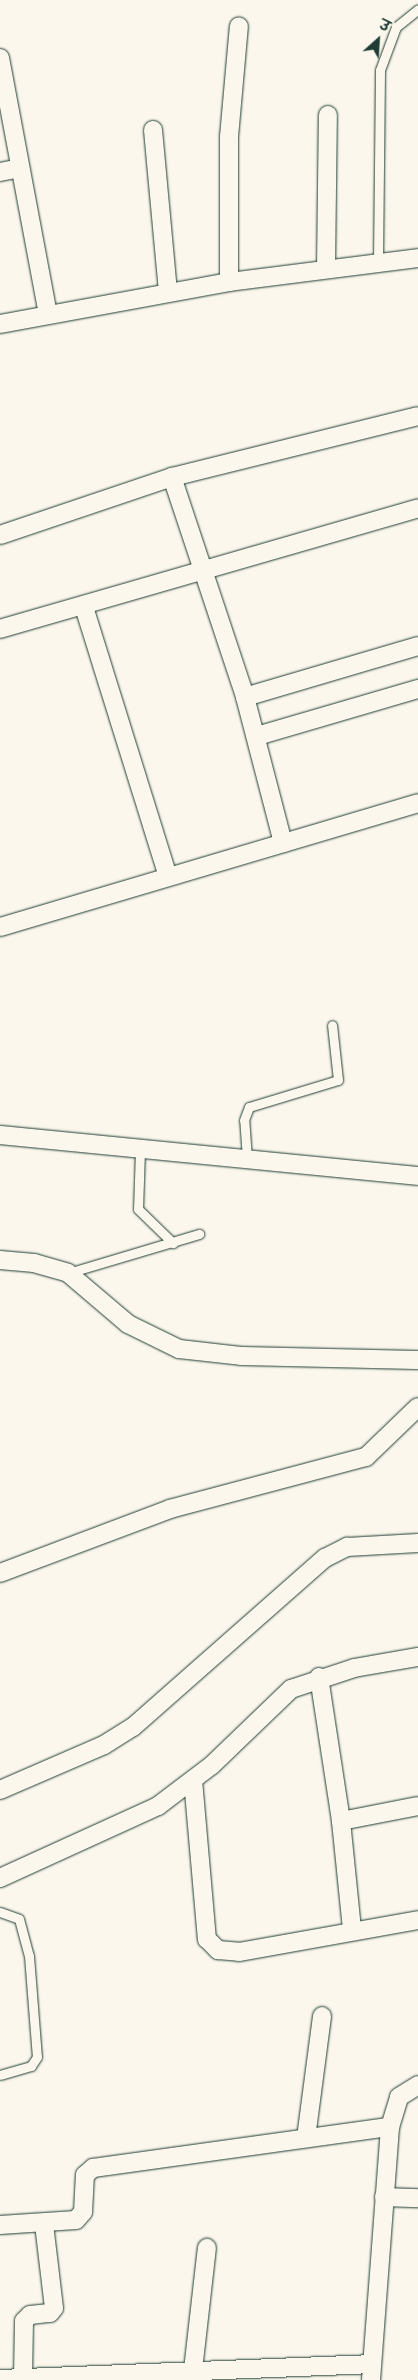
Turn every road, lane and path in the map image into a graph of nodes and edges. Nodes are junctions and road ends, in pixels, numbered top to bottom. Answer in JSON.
{"nodes":[{"id":1,"x":418,"y":9,"type":"edge"},
{"id":2,"x":239,"y":26,"type":"dead end"},
{"id":3,"x":0,"y":58,"type":"edge"},
{"id":4,"x":328,"y":115,"type":"dead end"},
{"id":5,"x":153,"y":130,"type":"dead end"},
{"id":6,"x":20,"y":168,"type":"junction"},
{"id":7,"x":0,"y":172,"type":"edge"},
{"id":8,"x":418,"y":258,"type":"edge"},
{"id":9,"x":378,"y":262,"type":"junction"},
{"id":10,"x":326,"y":269,"type":"junction"},
{"id":11,"x":229,"y":282,"type":"junction"},
{"id":12,"x":168,"y":292,"type":"junction"},
{"id":13,"x":48,"y":314,"type":"junction"},
{"id":14,"x":0,"y":324,"type":"edge"},
{"id":15,"x":418,"y":416,"type":"edge"},
{"id":16,"x":172,"y":476,"type":"junction"},
{"id":17,"x":418,"y":508,"type":"edge"},
{"id":18,"x":0,"y":535,"type":"edge"},
{"id":19,"x":205,"y":571,"type":"junction"},
{"id":20,"x":84,"y":607,"type":"junction"},
{"id":21,"x":0,"y":629,"type":"edge"},
{"id":22,"x":418,"y":646,"type":"edge"},
{"id":23,"x":418,"y":689,"type":"edge"},
{"id":24,"x":246,"y":697,"type":"junction"},
{"id":25,"x":257,"y":736,"type":"junction"},
{"id":26,"x":418,"y":803,"type":"edge"},
{"id":27,"x":283,"y":842,"type":"junction"},
{"id":28,"x":168,"y":876,"type":"junction"},
{"id":29,"x":0,"y":927,"type":"edge"},
{"id":30,"x":332,"y":1025,"type":"dead end"},
{"id":31,"x":0,"y":1135,"type":"edge"},
{"id":32,"x":140,"y":1150,"type":"junction"},
{"id":33,"x":247,"y":1159,"type":"junction"},
{"id":34,"x":418,"y":1176,"type":"edge"},
{"id":35,"x":199,"y":1234,"type":"dead end"},
{"id":36,"x":173,"y":1243,"type":"junction"},
{"id":37,"x":0,"y":1260,"type":"edge"},
{"id":38,"x":68,"y":1273,"type":"junction"},
{"id":39,"x":418,"y":1360,"type":"edge"},
{"id":40,"x":418,"y":1407,"type":"edge"},
{"id":41,"x":418,"y":1543,"type":"edge"},
{"id":42,"x":0,"y":1573,"type":"edge"},
{"id":43,"x":418,"y":1658,"type":"edge"},
{"id":44,"x":319,"y":1677,"type":"junction"},
{"id":45,"x":194,"y":1780,"type":"junction"},
{"id":46,"x":0,"y":1790,"type":"edge"},
{"id":47,"x":418,"y":1806,"type":"edge"},
{"id":48,"x":341,"y":1821,"type":"junction"},
{"id":49,"x":0,"y":1878,"type":"edge"},
{"id":50,"x":0,"y":1912,"type":"edge"},
{"id":51,"x":418,"y":1920,"type":"edge"},
{"id":52,"x":352,"y":1930,"type":"junction"},
{"id":53,"x":322,"y":2016,"type":"dead end"},
{"id":54,"x":0,"y":2075,"type":"edge"},
{"id":55,"x":418,"y":2085,"type":"edge"},
{"id":56,"x":390,"y":2127,"type":"junction"},
{"id":57,"x":306,"y":2138,"type":"junction"},
{"id":58,"x":384,"y":2197,"type":"junction"},
{"id":59,"x":418,"y":2198,"type":"edge"},
{"id":60,"x":44,"y":2224,"type":"junction"},
{"id":61,"x":0,"y":2225,"type":"edge"},
{"id":62,"x":207,"y":2248,"type":"dead end"},
{"id":63,"x":193,"y":2370,"type":"junction"},
{"id":64,"x":371,"y":2372,"type":"edge"},
{"id":65,"x":240,"y":2375,"type":"edge"},
{"id":66,"x":116,"y":2376,"type":"edge"},
{"id":67,"x":23,"y":2378,"type":"junction"},
{"id":68,"x":0,"y":2379,"type":"edge"}],
"edges":[{"from":1,"to":9,"type":"lane"},
{"from":2,"to":11,"type":"street"},
{"from":3,"to":6,"type":"street"},
{"from":4,"to":10,"type":"street"},
{"from":5,"to":12,"type":"street"},
{"from":6,"to":7,"type":"street"},
{"from":6,"to":13,"type":"street"},
{"from":8,"to":9,"type":"street"},
{"from":9,"to":10,"type":"street"},
{"from":10,"to":11,"type":"street"},
{"from":11,"to":12,"type":"street"},
{"from":12,"to":13,"type":"street"},
{"from":13,"to":14,"type":"street"},
{"from":15,"to":16,"type":"street"},
{"from":16,"to":18,"type":"street"},
{"from":16,"to":19,"type":"street"},
{"from":17,"to":19,"type":"street"},
{"from":19,"to":20,"type":"street"},
{"from":19,"to":24,"type":"street"},
{"from":20,"to":21,"type":"street"},
{"from":20,"to":28,"type":"street"},
{"from":22,"to":24,"type":"street"},
{"from":23,"to":25,"type":"street"},
{"from":24,"to":25,"type":"street"},
{"from":25,"to":27,"type":"street"},
{"from":26,"to":27,"type":"street"},
{"from":27,"to":28,"type":"street"},
{"from":28,"to":29,"type":"street"},
{"from":30,"to":33,"type":"lane"},
{"from":31,"to":32,"type":"street"},
{"from":32,"to":33,"type":"street"},
{"from":32,"to":36,"type":"lane"},
{"from":33,"to":34,"type":"street"},
{"from":35,"to":36,"type":"lane"},
{"from":36,"to":38,"type":"lane"},
{"from":37,"to":38,"type":"street"},
{"from":38,"to":39,"type":"street"},
{"from":40,"to":42,"type":"street"},
{"from":41,"to":46,"type":"street"},
{"from":43,"to":44,"type":"street"},
{"from":44,"to":45,"type":"street"},
{"from":44,"to":48,"type":"street"},
{"from":45,"to":49,"type":"street"},
{"from":45,"to":52,"type":"street"},
{"from":47,"to":48,"type":"street"},
{"from":48,"to":52,"type":"street"},
{"from":50,"to":54,"type":"lane"},
{"from":51,"to":52,"type":"street"},
{"from":53,"to":57,"type":"street"},
{"from":55,"to":56,"type":"street"},
{"from":56,"to":57,"type":"street"},
{"from":56,"to":58,"type":"street"},
{"from":57,"to":60,"type":"street"},
{"from":58,"to":59,"type":"street"},
{"from":58,"to":64,"type":"street"},
{"from":60,"to":61,"type":"street"},
{"from":60,"to":67,"type":"street"},
{"from":62,"to":63,"type":"street"},
{"from":63,"to":65,"type":"street"},
{"from":63,"to":66,"type":"street"},
{"from":64,"to":65,"type":"street"},
{"from":66,"to":67,"type":"street"},
{"from":67,"to":68,"type":"street"}]}
